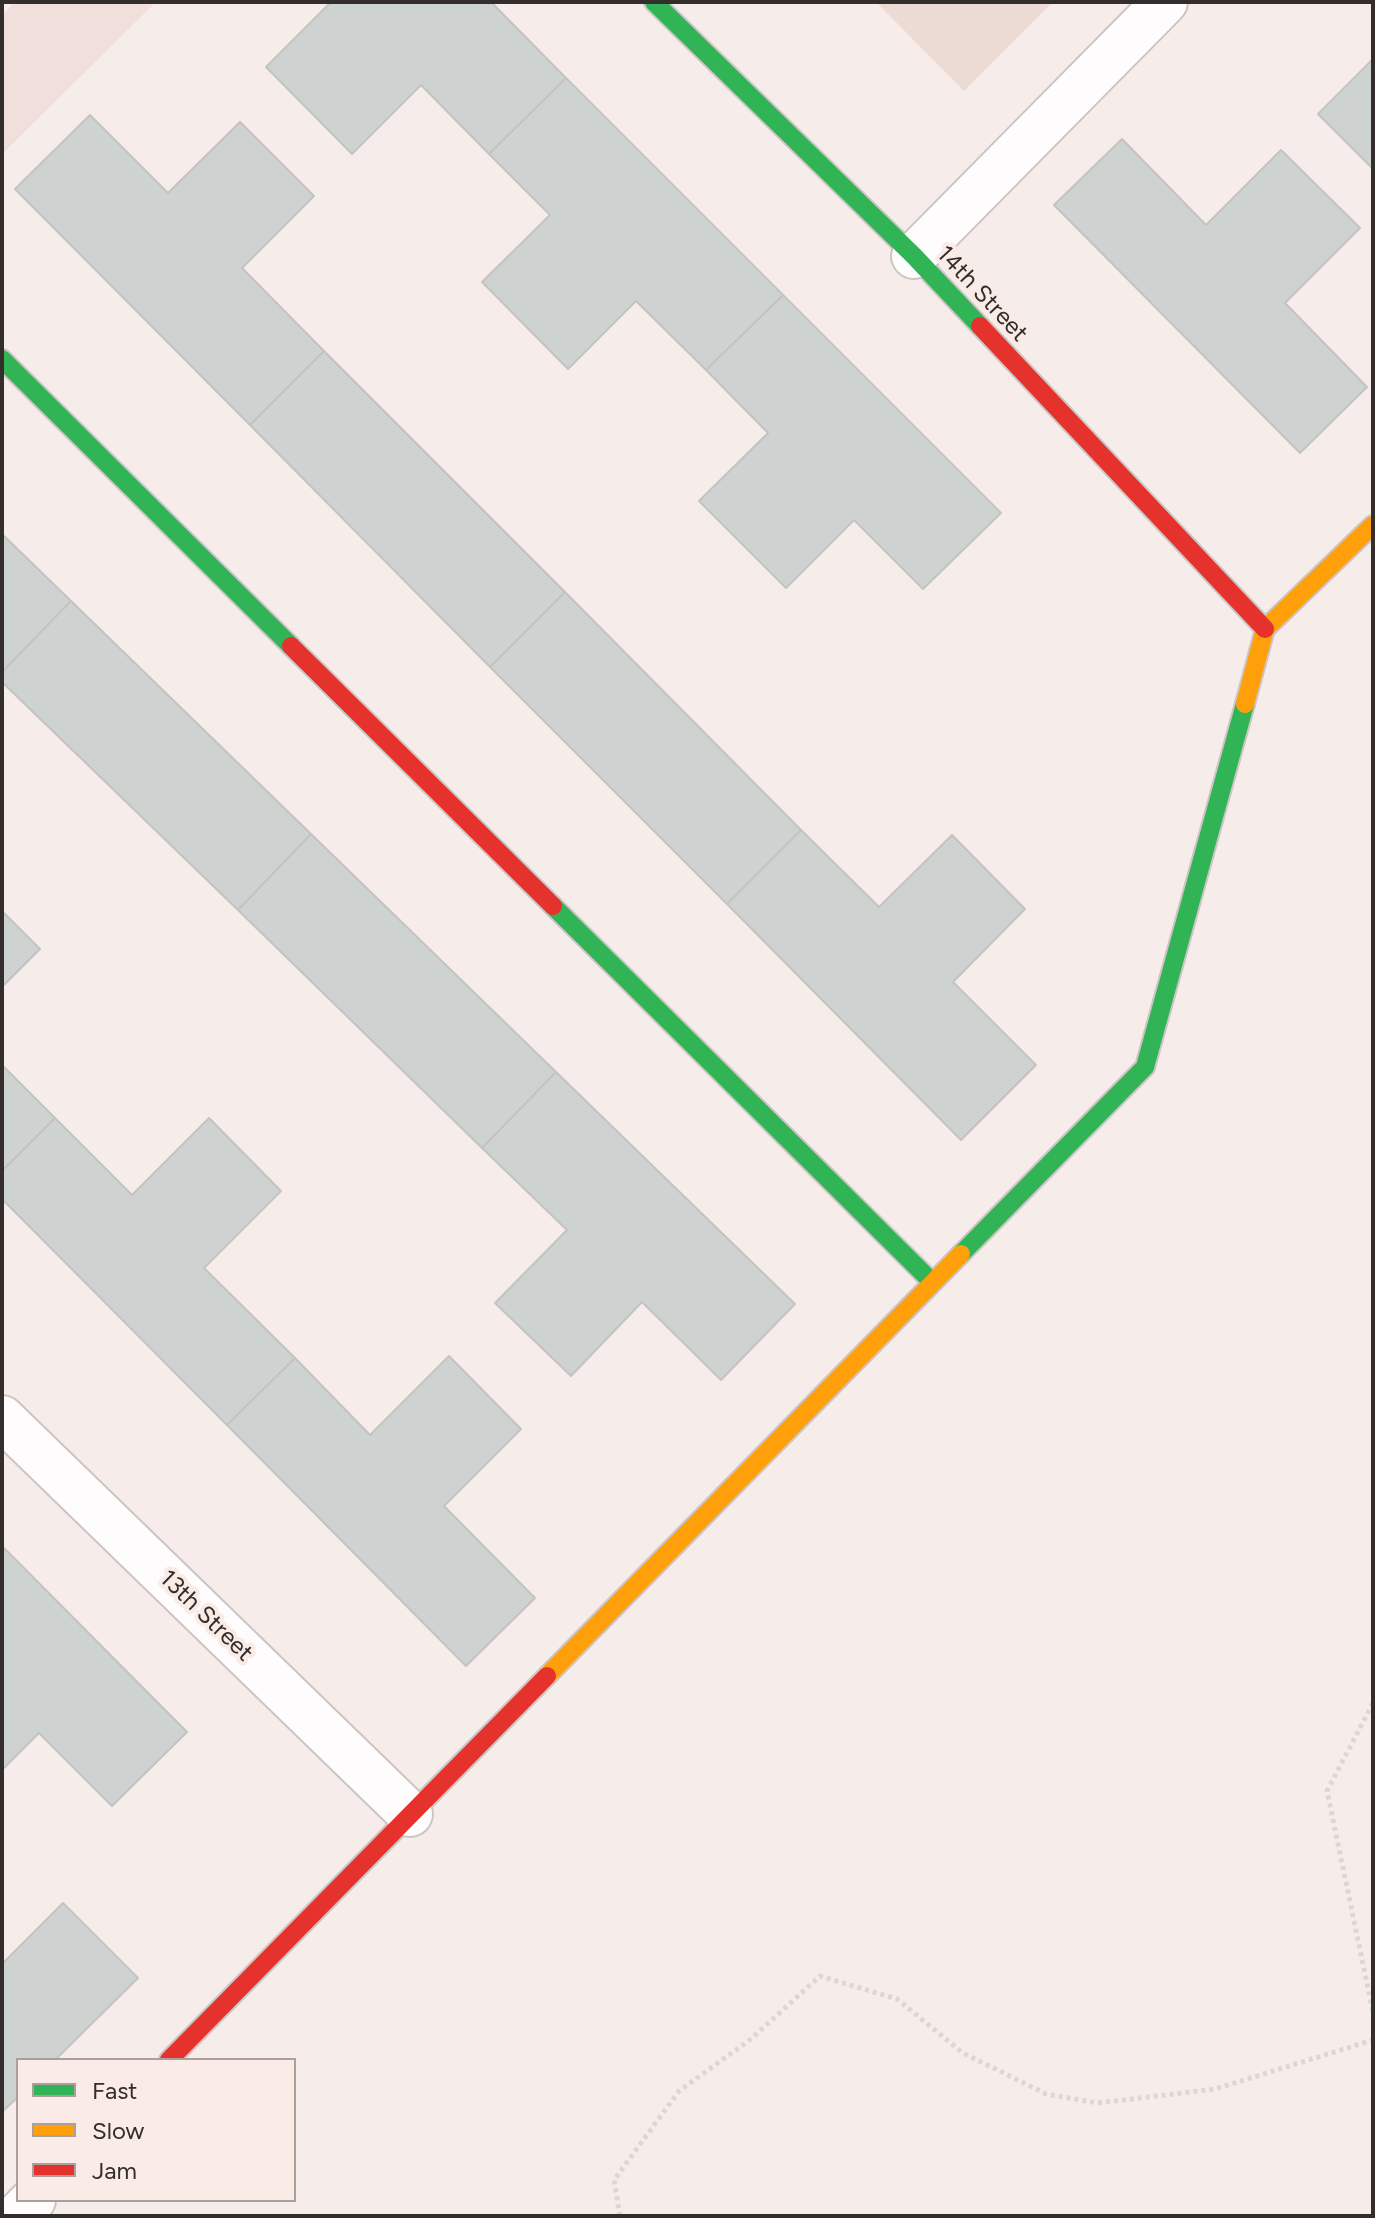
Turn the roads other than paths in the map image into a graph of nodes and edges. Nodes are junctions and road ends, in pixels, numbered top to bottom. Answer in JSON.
{"nodes":[{"id":1,"x":654,"y":2,"type":"edge"},
{"id":2,"x":1165,"y":2,"type":"edge"},
{"id":3,"x":914,"y":256,"type":"junction"},
{"id":4,"x":2,"y":359,"type":"edge"},
{"id":5,"x":1373,"y":525,"type":"edge"},
{"id":6,"x":1265,"y":629,"type":"junction"},
{"id":7,"x":932,"y":1282,"type":"junction"},
{"id":8,"x":2,"y":1418,"type":"edge"},
{"id":9,"x":410,"y":1814,"type":"junction"},
{"id":10,"x":171,"y":2058,"type":"edge"}],
"edges":[{"from":1,"to":3,"type":"street","name":"14th Street"},
{"from":2,"to":3,"type":"street"},
{"from":3,"to":6,"type":"street","name":"14th Street"},
{"from":4,"to":7,"type":"street"},
{"from":5,"to":6,"type":"street"},
{"from":6,"to":7,"type":"street"},
{"from":7,"to":9,"type":"street"},
{"from":8,"to":9,"type":"street","name":"13th Street"},
{"from":9,"to":10,"type":"street"}]}
